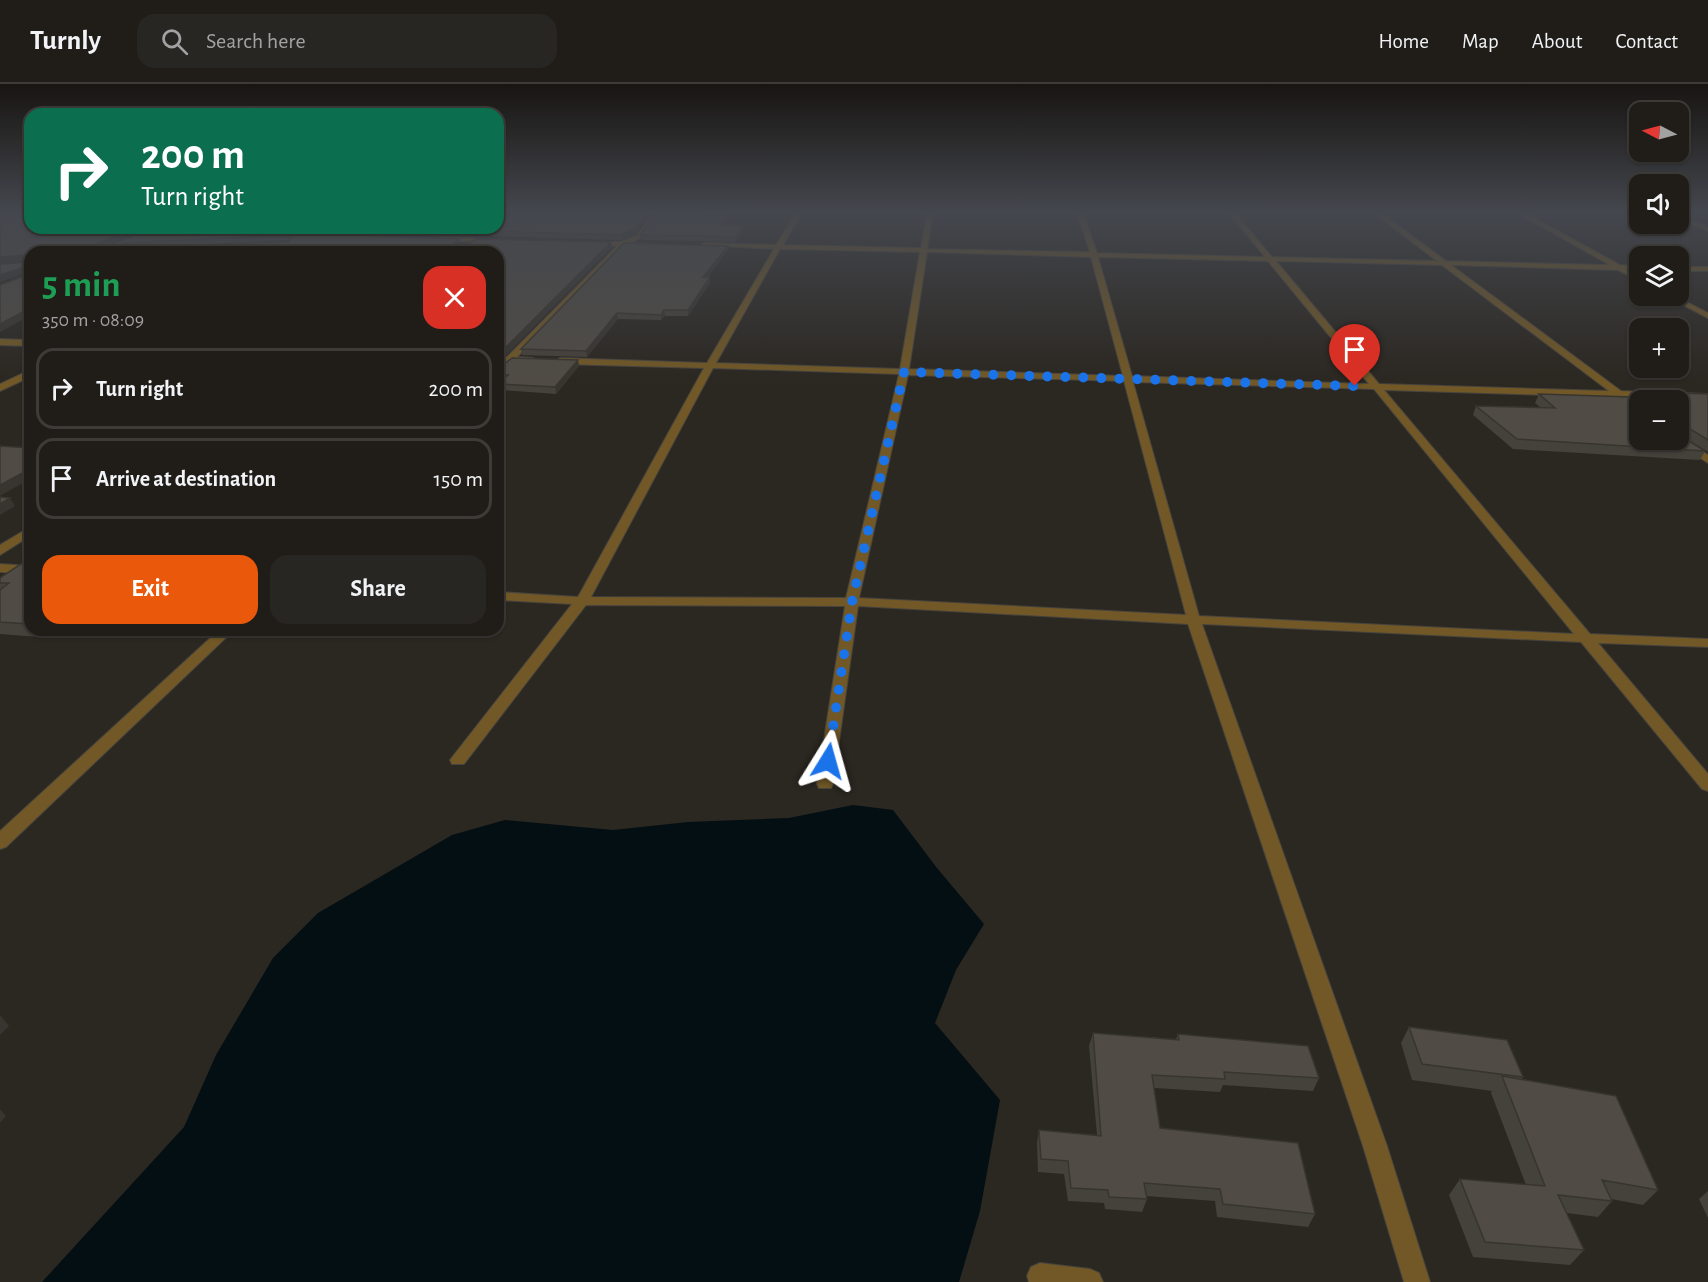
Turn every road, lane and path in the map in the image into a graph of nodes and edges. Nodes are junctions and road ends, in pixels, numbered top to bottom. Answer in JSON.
{"nodes":[{"id":1,"x":598,"y":269,"type":"edge"},
{"id":2,"x":765,"y":269,"type":"edge"},
{"id":3,"x":922,"y":269,"type":"edge"},
{"id":4,"x":1098,"y":269,"type":"edge"},
{"id":5,"x":1281,"y":269,"type":"edge"},
{"id":6,"x":1450,"y":269,"type":"edge"},
{"id":7,"x":1689,"y":269,"type":"edge"},
{"id":8,"x":1708,"y":269,"type":"edge"},
{"id":9,"x":1689,"y":306,"type":"edge"},
{"id":10,"x":1708,"y":316,"type":"edge"},
{"id":11,"x":0,"y":342,"type":"edge"},
{"id":12,"x":24,"y":343,"type":"edge"},
{"id":13,"x":504,"y":360,"type":"edge"},
{"id":14,"x":509,"y":360,"type":"junction"},
{"id":15,"x":504,"y":365,"type":"edge"},
{"id":16,"x":711,"y":366,"type":"junction"},
{"id":17,"x":904,"y":372,"type":"junction"},
{"id":18,"x":24,"y":376,"type":"edge"},
{"id":19,"x":1127,"y":379,"type":"junction"},
{"id":20,"x":1378,"y":387,"type":"junction"},
{"id":21,"x":0,"y":388,"type":"edge"},
{"id":22,"x":1618,"y":394,"type":"junction"},
{"id":23,"x":1708,"y":397,"type":"edge"},
{"id":24,"x":1629,"y":402,"type":"edge"},
{"id":25,"x":1689,"y":447,"type":"edge"},
{"id":26,"x":1708,"y":460,"type":"edge"},
{"id":27,"x":24,"y":535,"type":"edge"},
{"id":28,"x":0,"y":551,"type":"edge"},
{"id":29,"x":0,"y":568,"type":"edge"},
{"id":30,"x":24,"y":570,"type":"edge"},
{"id":31,"x":504,"y":596,"type":"edge"},
{"id":32,"x":582,"y":601,"type":"junction"},
{"id":33,"x":852,"y":602,"type":"junction"},
{"id":34,"x":1194,"y":621,"type":"junction"},
{"id":35,"x":221,"y":636,"type":"edge"},
{"id":36,"x":1586,"y":638,"type":"junction"},
{"id":37,"x":1708,"y":643,"type":"edge"},
{"id":38,"x":458,"y":760,"type":"dead end"},
{"id":39,"x":825,"y":784,"type":"dead end"},
{"id":40,"x":1708,"y":785,"type":"edge"},
{"id":41,"x":0,"y":842,"type":"edge"},
{"id":42,"x":1040,"y":1276,"type":"dead end"},
{"id":43,"x":1090,"y":1282,"type":"edge"},
{"id":44,"x":1417,"y":1282,"type":"edge"}],
"edges":[{"from":1,"to":14,"type":"street"},
{"from":2,"to":16,"type":"street"},
{"from":3,"to":17,"type":"street"},
{"from":4,"to":19,"type":"street"},
{"from":5,"to":20,"type":"street"},
{"from":6,"to":22,"type":"street"},
{"from":7,"to":8,"type":"street"},
{"from":9,"to":10,"type":"street"},
{"from":11,"to":12,"type":"street"},
{"from":13,"to":14,"type":"street"},
{"from":14,"to":15,"type":"street"},
{"from":14,"to":16,"type":"street"},
{"from":16,"to":17,"type":"street"},
{"from":16,"to":32,"type":"street"},
{"from":17,"to":19,"type":"street"},
{"from":17,"to":33,"type":"street"},
{"from":18,"to":21,"type":"street"},
{"from":19,"to":20,"type":"street"},
{"from":19,"to":34,"type":"street"},
{"from":20,"to":22,"type":"street"},
{"from":20,"to":36,"type":"street"},
{"from":22,"to":23,"type":"street"},
{"from":22,"to":24,"type":"street"},
{"from":25,"to":26,"type":"street"},
{"from":27,"to":28,"type":"street"},
{"from":29,"to":30,"type":"street"},
{"from":31,"to":32,"type":"street"},
{"from":32,"to":33,"type":"street"},
{"from":32,"to":38,"type":"street"},
{"from":33,"to":34,"type":"street"},
{"from":33,"to":39,"type":"street"},
{"from":34,"to":36,"type":"street"},
{"from":34,"to":44,"type":"street"},
{"from":35,"to":41,"type":"street"},
{"from":36,"to":37,"type":"street"},
{"from":36,"to":40,"type":"street"},
{"from":42,"to":43,"type":"street"}]}
